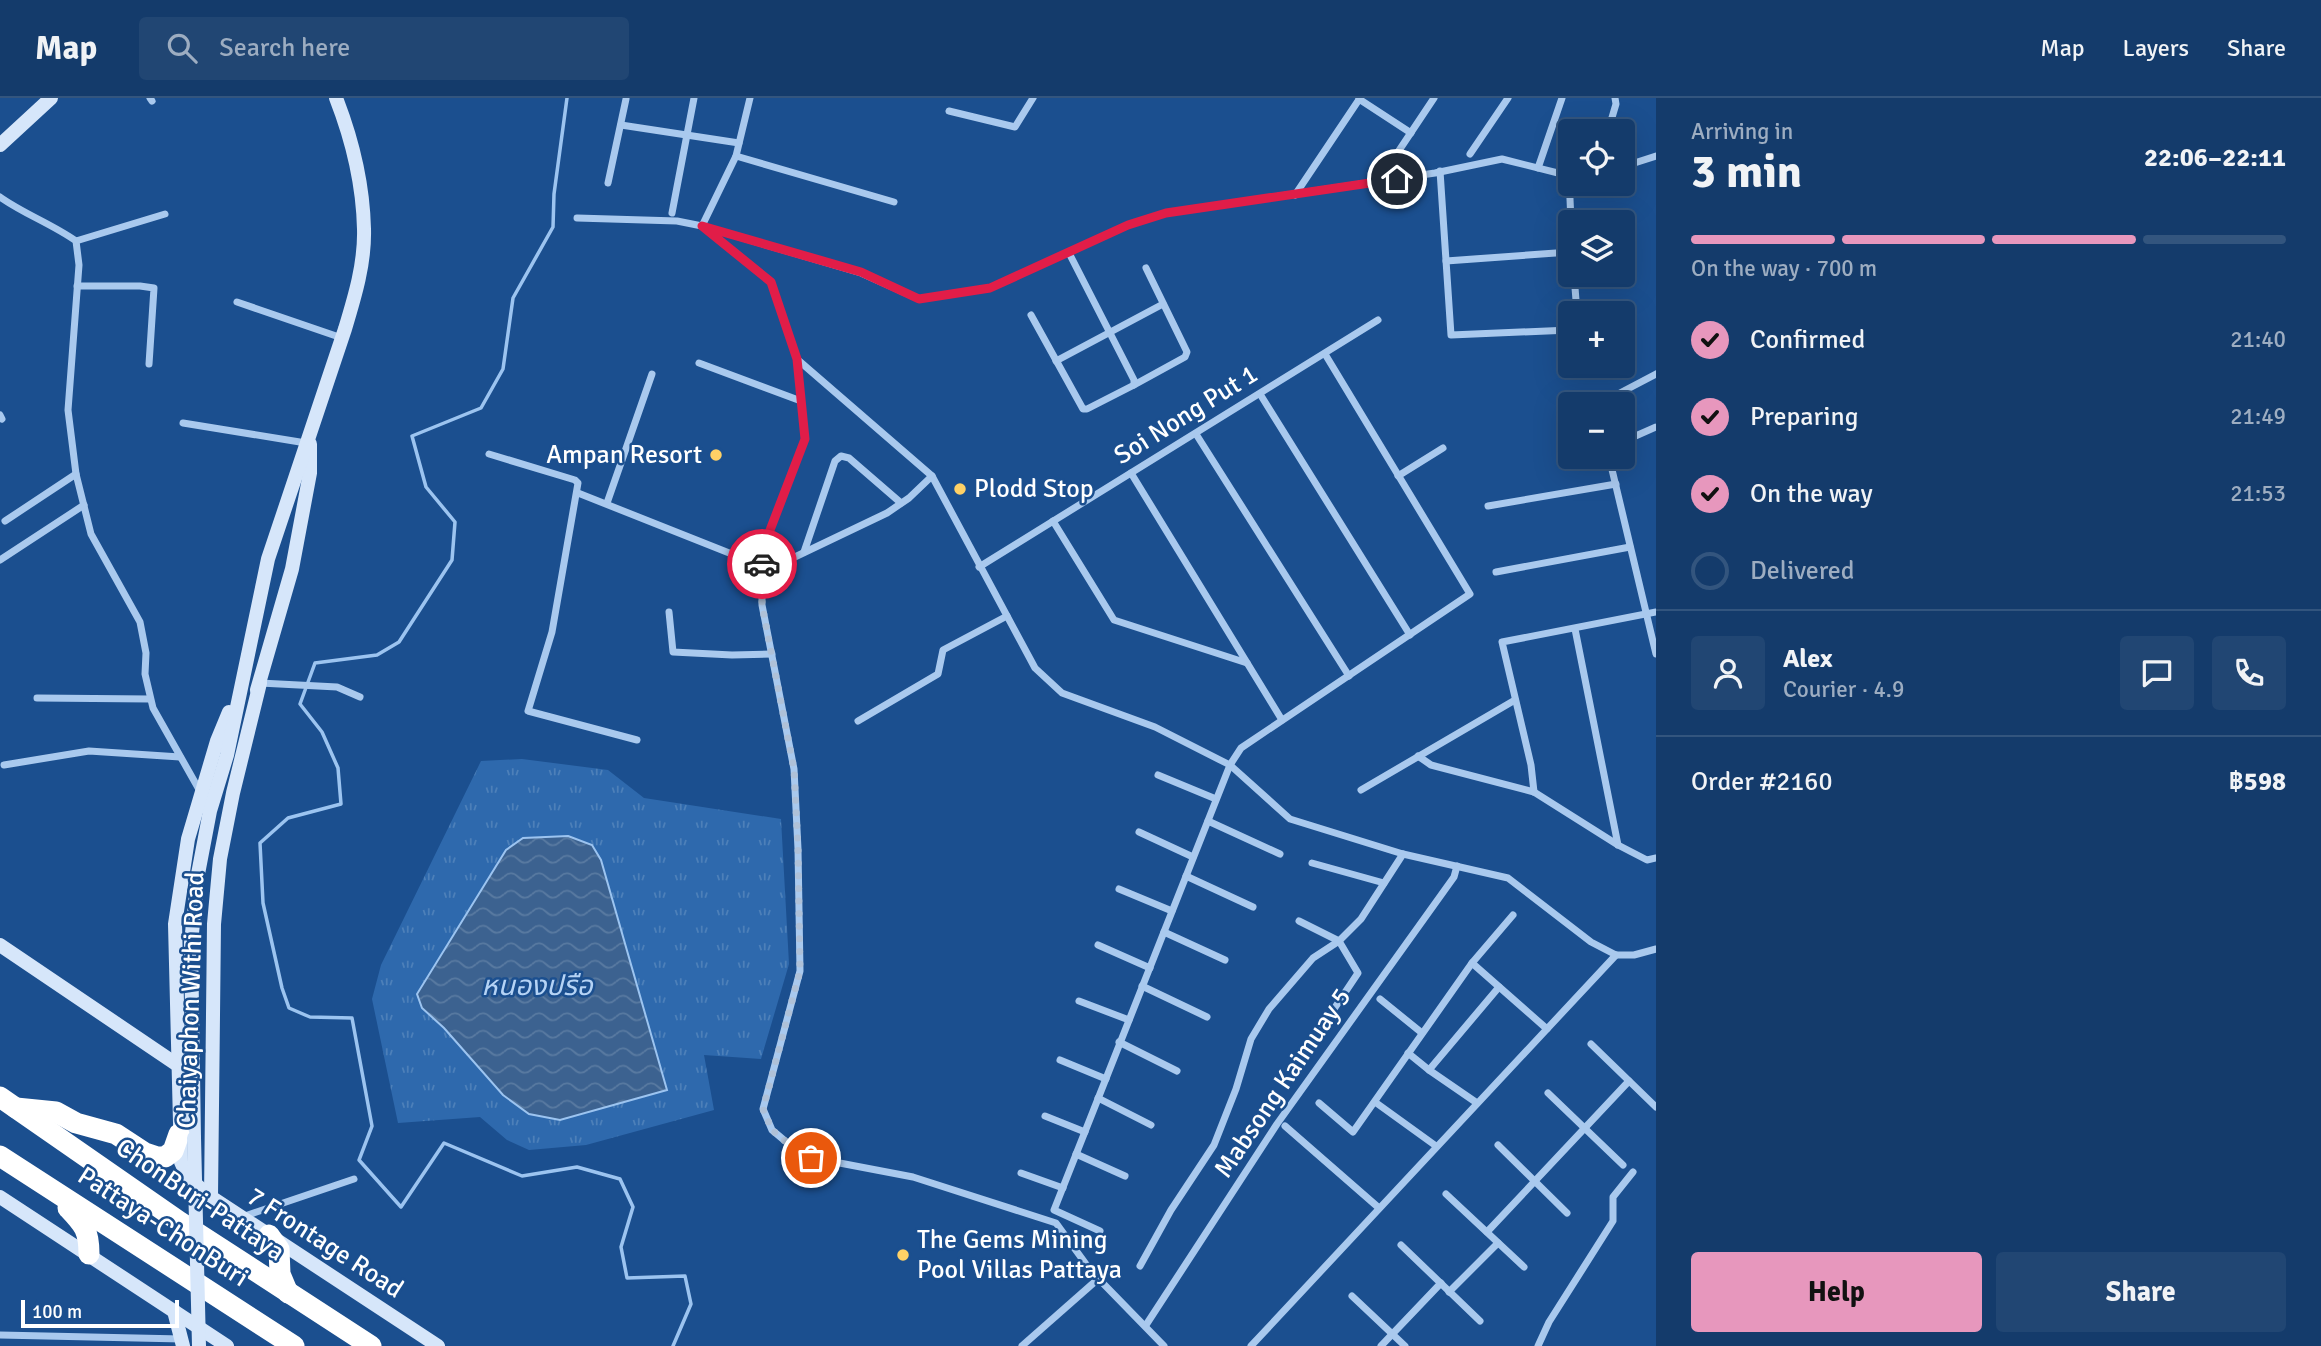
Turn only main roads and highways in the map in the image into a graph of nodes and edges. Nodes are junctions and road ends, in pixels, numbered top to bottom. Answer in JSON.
{"nodes":[{"id":1,"x":51,"y":98,"type":"edge"},
{"id":2,"x":336,"y":98,"type":"edge"},
{"id":3,"x":0,"y":145,"type":"edge"},
{"id":4,"x":308,"y":439,"type":"junction"},
{"id":5,"x":268,"y":559,"type":"junction"},
{"id":6,"x":292,"y":569,"type":"junction"},
{"id":7,"x":260,"y":683,"type":"junction"},
{"id":8,"x":240,"y":685,"type":"junction"},
{"id":9,"x":230,"y":744,"type":"junction"},
{"id":10,"x":0,"y":945,"type":"edge"},
{"id":11,"x":179,"y":1066,"type":"junction"},
{"id":12,"x":7,"y":1102,"type":"edge"},
{"id":13,"x":186,"y":1136,"type":"junction"},
{"id":14,"x":0,"y":1156,"type":"edge"},
{"id":15,"x":188,"y":1178,"type":"joint"},
{"id":16,"x":47,"y":1186,"type":"junction"},
{"id":17,"x":0,"y":1197,"type":"edge"},
{"id":18,"x":211,"y":1197,"type":"junction"},
{"id":19,"x":269,"y":1235,"type":"junction"},
{"id":20,"x":89,"y":1254,"type":"junction"},
{"id":21,"x":288,"y":1293,"type":"junction"},
{"id":22,"x":174,"y":1311,"type":"junction"},
{"id":23,"x":183,"y":1343,"type":"edge"},
{"id":24,"x":199,"y":1346,"type":"edge"},
{"id":25,"x":227,"y":1346,"type":"edge"},
{"id":26,"x":294,"y":1346,"type":"edge"},
{"id":27,"x":371,"y":1346,"type":"edge"},
{"id":28,"x":438,"y":1346,"type":"edge"}],
"edges":[{"from":1,"to":3,"type":"main road"},
{"from":2,"to":4,"type":"main road","name":"Chaiyaphon Withi Road"},
{"from":4,"to":5,"type":"main road","name":"Chaiyaphon Withi Road"},
{"from":4,"to":6,"type":"main road","name":"Chaiyaphon Withi Road"},
{"from":5,"to":6,"type":"main road"},
{"from":5,"to":8,"type":"main road","name":"Chaiyaphon Withi Road"},
{"from":6,"to":7,"type":"main road","name":"Chaiyaphon Withi Road"},
{"from":7,"to":9,"type":"main road","name":"Chaiyaphon Withi Road"},
{"from":7,"to":18,"type":"main road","name":"Chaiyaphon Withi Road"},
{"from":8,"to":9,"type":"main road","name":"Chaiyaphon Withi Road"},
{"from":8,"to":11,"type":"main road","name":"Chaiyaphon Withi Road"},
{"from":9,"to":13,"type":"main road","name":"Chaiyaphon Withi Road"},
{"from":10,"to":11,"type":"main road"},
{"from":11,"to":13,"type":"main road","name":"Chaiyaphon Withi Road"},
{"from":12,"to":13,"type":"highway"},
{"from":12,"to":21,"type":"highway","name":"ChonBuri-Pattaya"},
{"from":13,"to":15,"type":"main road","name":"Chaiyaphon Withi Road"},
{"from":13,"to":24,"type":"main road","name":"Chaiyaphon Withi Road","bridge":true},
{"from":14,"to":16,"type":"highway","name":"Pattaya-ChonBuri"},
{"from":15,"to":18,"type":"main road","name":"7 Frontage Road"},
{"from":16,"to":20,"type":"highway"},
{"from":16,"to":26,"type":"highway","name":"Pattaya-ChonBuri"},
{"from":17,"to":20,"type":"main road"},
{"from":18,"to":19,"type":"main road","name":"7 Frontage Road"},
{"from":19,"to":21,"type":"highway"},
{"from":19,"to":28,"type":"main road","name":"7 Frontage Road"},
{"from":20,"to":22,"type":"main road"},
{"from":21,"to":27,"type":"highway","name":"ChonBuri-Pattaya"},
{"from":22,"to":23,"type":"main road"},
{"from":22,"to":25,"type":"main road"}]}
